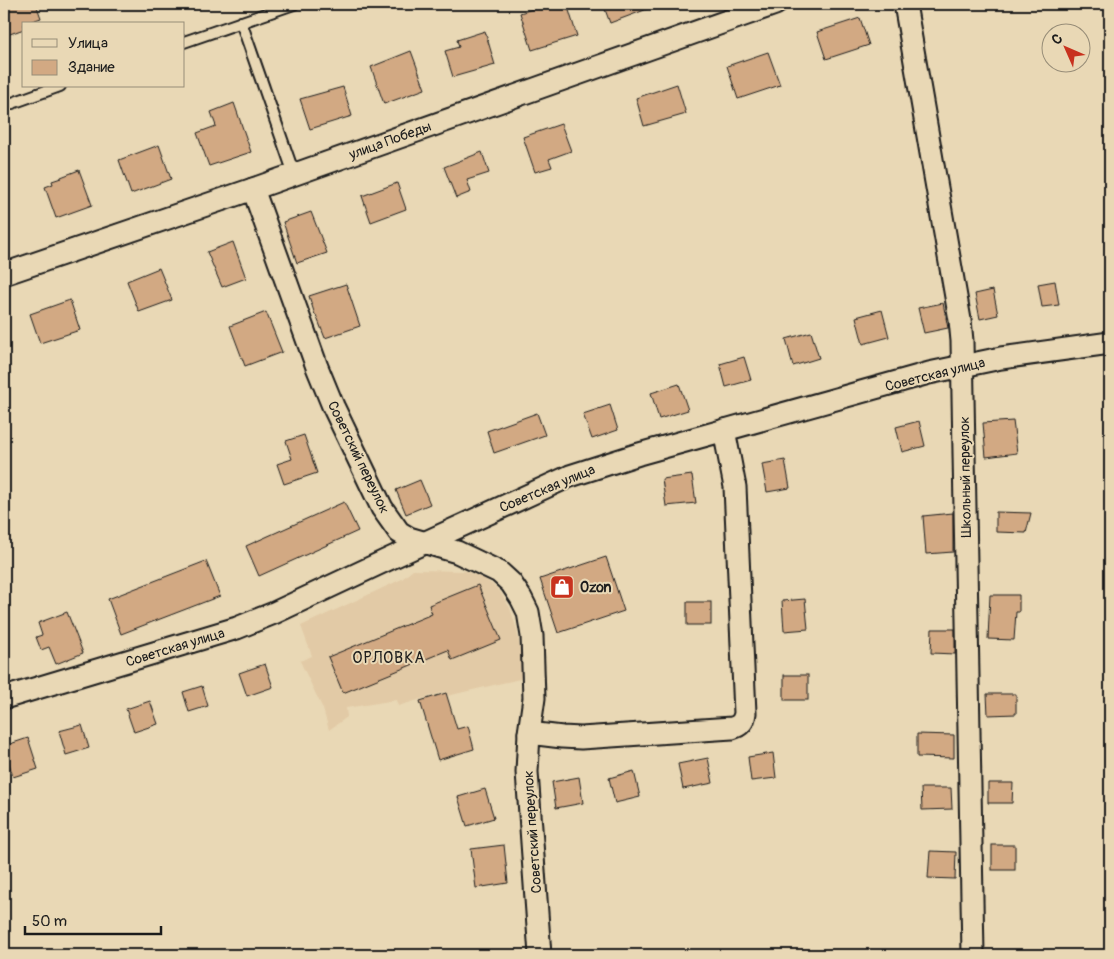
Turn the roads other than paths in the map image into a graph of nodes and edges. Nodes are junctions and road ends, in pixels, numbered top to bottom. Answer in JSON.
{"nodes":[{"id":1,"x":294,"y":4,"type":"edge"},
{"id":2,"x":775,"y":4,"type":"edge"},
{"id":3,"x":905,"y":4,"type":"edge"},
{"id":4,"x":242,"y":22,"type":"junction"},
{"id":5,"x":185,"y":42,"type":"edge"},
{"id":6,"x":54,"y":88,"type":"edge"},
{"id":7,"x":4,"y":106,"type":"edge"},
{"id":8,"x":294,"y":174,"type":"junction"},
{"id":9,"x":253,"y":189,"type":"junction"},
{"id":10,"x":4,"y":274,"type":"edge"},
{"id":11,"x":1110,"y":343,"type":"edge"},
{"id":12,"x":963,"y":366,"type":"junction"},
{"id":13,"x":724,"y":430,"type":"junction"},
{"id":14,"x":425,"y":542,"type":"junction"},
{"id":15,"x":4,"y":698,"type":"edge"},
{"id":16,"x":529,"y":733,"type":"junction"},
{"id":17,"x":540,"y":955,"type":"edge"},
{"id":18,"x":973,"y":955,"type":"edge"}],
"edges":[{"from":1,"to":4,"type":"lane"},
{"from":2,"to":8,"type":"street","name":"улица Победы"},
{"from":3,"to":12,"type":"street","name":"Школьный переулок"},
{"from":4,"to":5,"type":"lane"},
{"from":4,"to":8,"type":"lane"},
{"from":6,"to":7,"type":"lane"},
{"from":8,"to":9,"type":"street","name":"улица Победы"},
{"from":9,"to":10,"type":"street","name":"улица Победы"},
{"from":9,"to":14,"type":"street","name":"Советский переулок"},
{"from":11,"to":12,"type":"street","name":"Советская улица"},
{"from":12,"to":13,"type":"street","name":"Советская улица"},
{"from":12,"to":18,"type":"street","name":"Школьный переулок"},
{"from":13,"to":14,"type":"street","name":"Советская улица"},
{"from":13,"to":16,"type":"street"},
{"from":14,"to":15,"type":"street","name":"Советская улица"},
{"from":14,"to":16,"type":"street","name":"Советский переулок"},
{"from":16,"to":17,"type":"street","name":"Советский переулок"}]}
